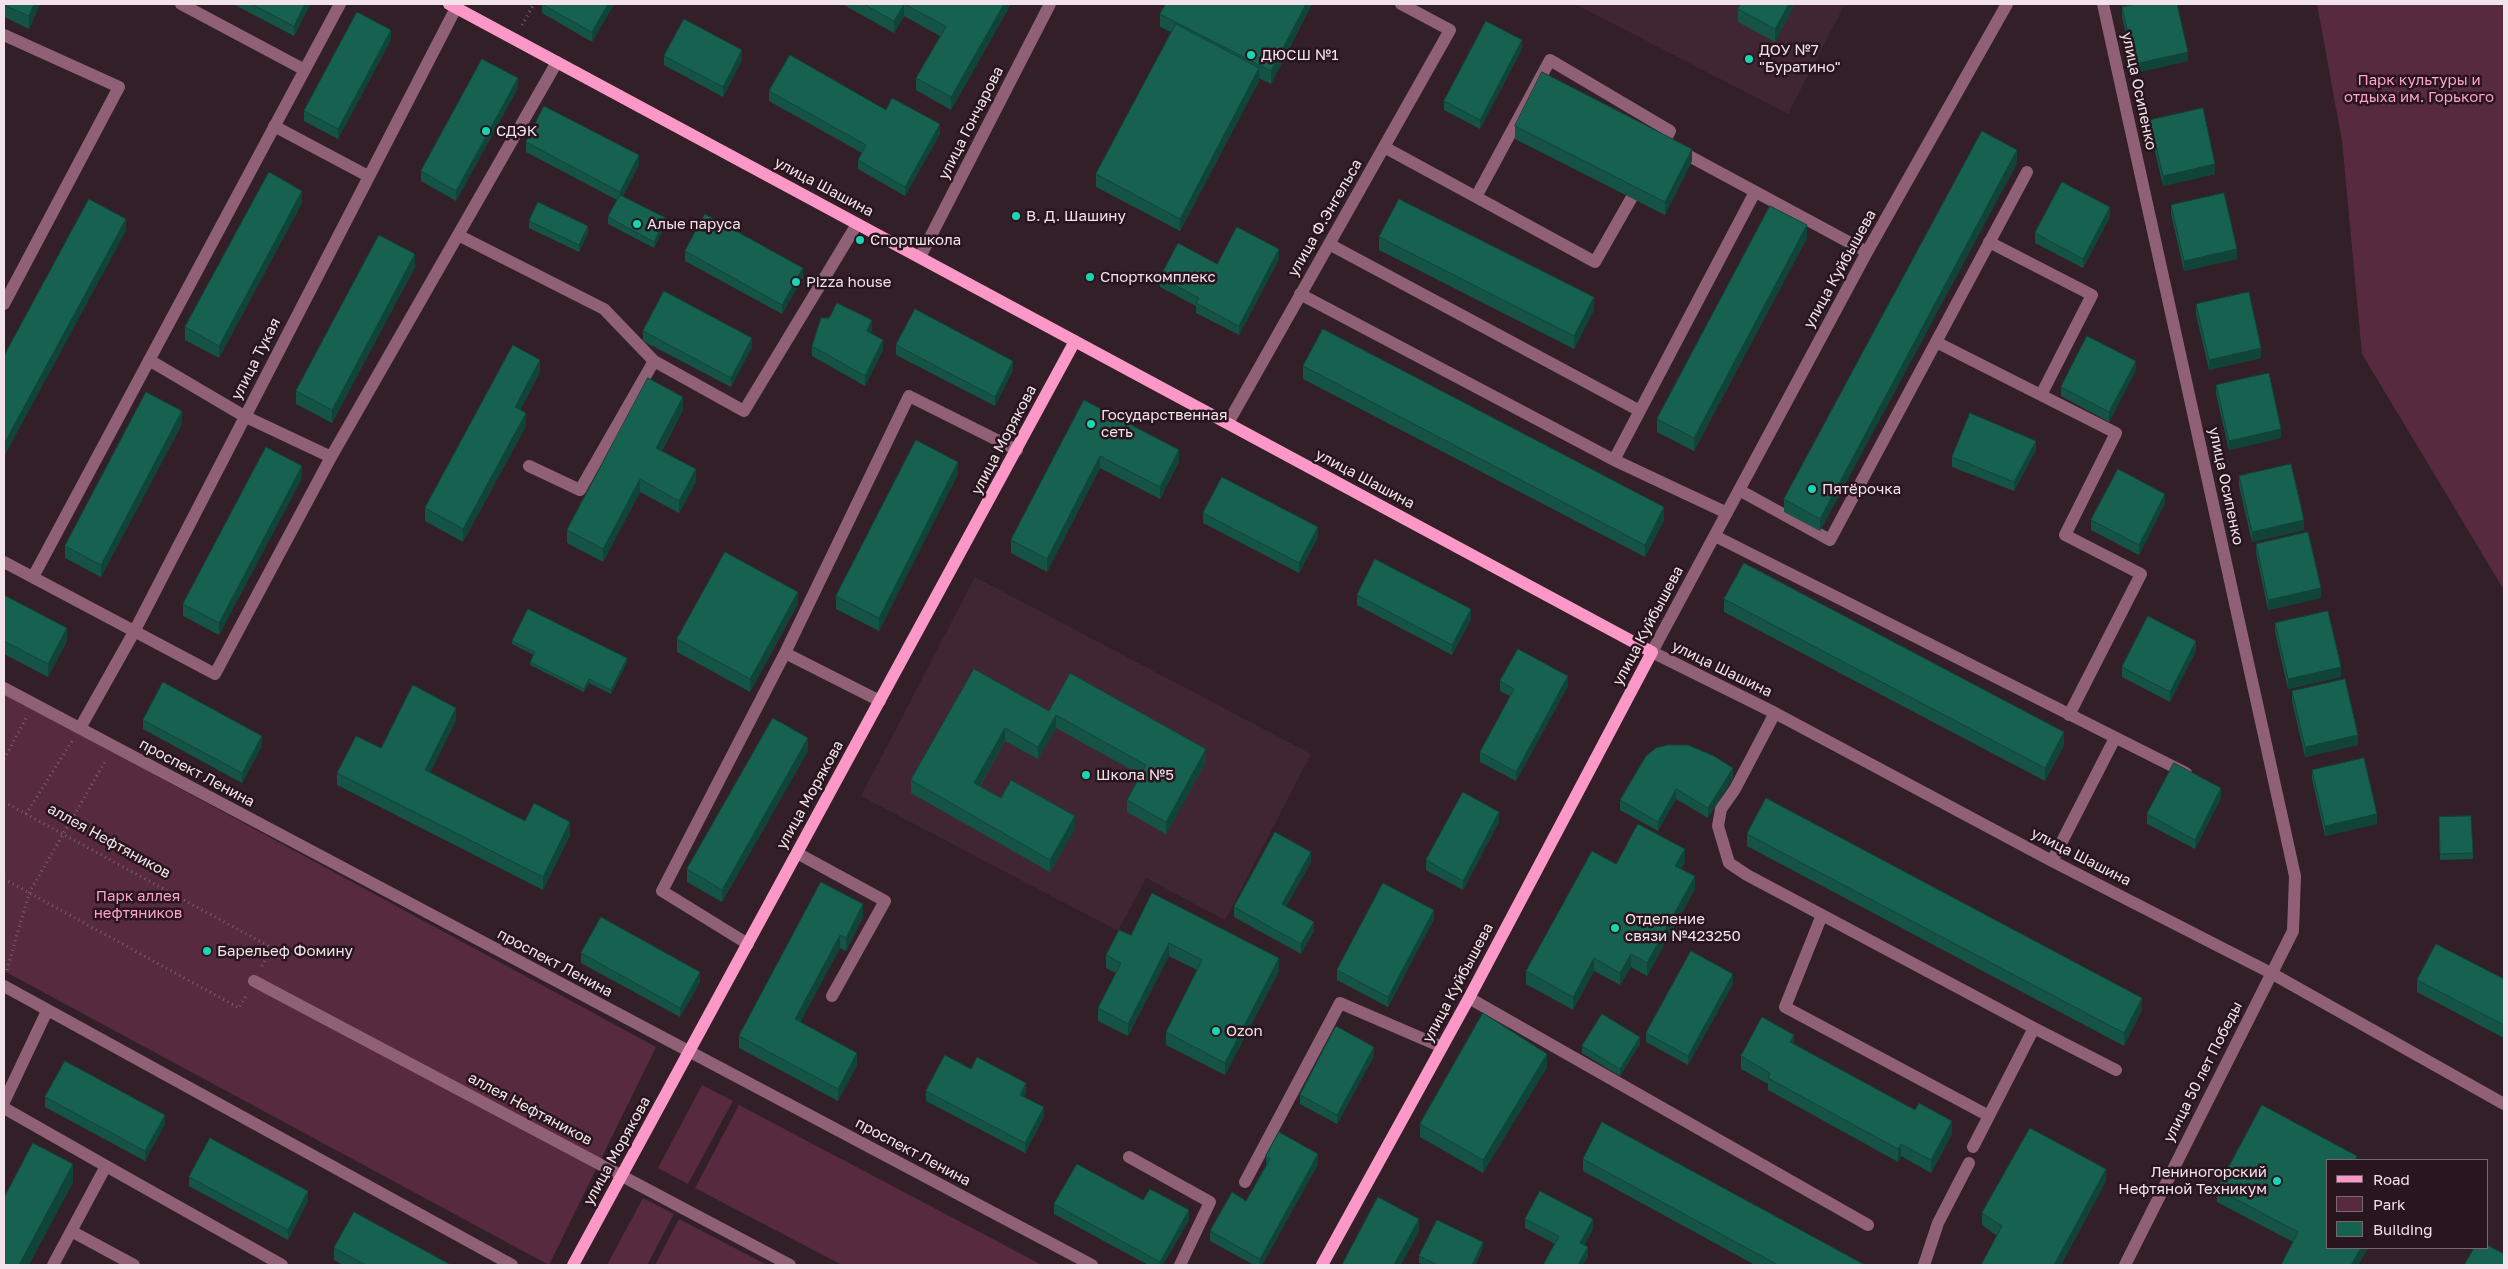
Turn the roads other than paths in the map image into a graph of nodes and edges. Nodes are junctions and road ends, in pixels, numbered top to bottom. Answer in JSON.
{"nodes":[{"id":1,"x":181,"y":4,"type":"edge"},
{"id":2,"x":340,"y":4,"type":"edge"},
{"id":3,"x":1050,"y":4,"type":"edge"},
{"id":4,"x":1400,"y":4,"type":"edge"},
{"id":5,"x":2007,"y":4,"type":"edge"},
{"id":6,"x":2103,"y":4,"type":"edge"},
{"id":7,"x":454,"y":5,"type":"edge"},
{"id":8,"x":4,"y":35,"type":"edge"},
{"id":9,"x":557,"y":62,"type":"junction"},
{"id":10,"x":303,"y":69,"type":"junction"},
{"id":11,"x":274,"y":126,"type":"junction"},
{"id":12,"x":1664,"y":142,"type":"junction"},
{"id":13,"x":1384,"y":147,"type":"junction"},
{"id":14,"x":2027,"y":172,"type":"dead end"},
{"id":15,"x":368,"y":176,"type":"junction"},
{"id":16,"x":1755,"y":192,"type":"junction"},
{"id":17,"x":1476,"y":197,"type":"junction"},
{"id":18,"x":858,"y":224,"type":"junction"},
{"id":19,"x":458,"y":234,"type":"junction"},
{"id":20,"x":1989,"y":242,"type":"junction"},
{"id":21,"x":1329,"y":244,"type":"junction"},
{"id":22,"x":1867,"y":252,"type":"junction"},
{"id":23,"x":920,"y":257,"type":"junction"},
{"id":24,"x":1300,"y":294,"type":"junction"},
{"id":25,"x":4,"y":304,"type":"edge"},
{"id":26,"x":1075,"y":341,"type":"junction"},
{"id":27,"x":1936,"y":342,"type":"junction"},
{"id":28,"x":149,"y":360,"type":"junction"},
{"id":29,"x":654,"y":361,"type":"junction"},
{"id":30,"x":2041,"y":395,"type":"junction"},
{"id":31,"x":1640,"y":411,"type":"junction"},
{"id":32,"x":244,"y":416,"type":"junction"},
{"id":33,"x":1228,"y":423,"type":"junction"},
{"id":34,"x":1017,"y":450,"type":"junction"},
{"id":35,"x":331,"y":457,"type":"junction"},
{"id":36,"x":1614,"y":460,"type":"junction"},
{"id":37,"x":529,"y":466,"type":"dead end"},
{"id":38,"x":1739,"y":490,"type":"junction"},
{"id":39,"x":1727,"y":513,"type":"junction"},
{"id":40,"x":1715,"y":536,"type":"junction"},
{"id":41,"x":4,"y":562,"type":"edge"},
{"id":42,"x":33,"y":577,"type":"junction"},
{"id":43,"x":134,"y":632,"type":"junction"},
{"id":44,"x":1652,"y":652,"type":"junction"},
{"id":45,"x":785,"y":653,"type":"junction"},
{"id":46,"x":4,"y":688,"type":"edge"},
{"id":47,"x":880,"y":701,"type":"junction"},
{"id":48,"x":1775,"y":713,"type":"junction"},
{"id":49,"x":2069,"y":715,"type":"junction"},
{"id":50,"x":80,"y":728,"type":"junction"},
{"id":51,"x":2115,"y":738,"type":"junction"},
{"id":52,"x":2198,"y":779,"type":"edge"},
{"id":53,"x":797,"y":853,"type":"junction"},
{"id":54,"x":2052,"y":860,"type":"junction"},
{"id":55,"x":1822,"y":915,"type":"junction"},
{"id":56,"x":748,"y":944,"type":"junction"},
{"id":57,"x":2271,"y":973,"type":"junction"},
{"id":58,"x":5,"y":980,"type":"edge"},
{"id":59,"x":254,"y":981,"type":"road end"},
{"id":60,"x":832,"y":996,"type":"dead end"},
{"id":61,"x":1469,"y":998,"type":"junction"},
{"id":62,"x":47,"y":1011,"type":"junction"},
{"id":63,"x":2034,"y":1028,"type":"junction"},
{"id":64,"x":1442,"y":1047,"type":"junction"},
{"id":65,"x":689,"y":1052,"type":"junction"},
{"id":66,"x":2116,"y":1070,"type":"dead end"},
{"id":67,"x":4,"y":1102,"type":"edge"},
{"id":68,"x":2504,"y":1104,"type":"edge"},
{"id":69,"x":4,"y":1108,"type":"edge"},
{"id":70,"x":1990,"y":1116,"type":"junction"},
{"id":71,"x":1973,"y":1147,"type":"dead end"},
{"id":72,"x":1128,"y":1157,"type":"dead end"},
{"id":73,"x":1969,"y":1163,"type":"dead end"},
{"id":74,"x":106,"y":1166,"type":"junction"},
{"id":75,"x":622,"y":1176,"type":"junction"},
{"id":76,"x":1245,"y":1182,"type":"dead end"},
{"id":77,"x":1868,"y":1225,"type":"dead end"},
{"id":78,"x":71,"y":1230,"type":"junction"},
{"id":79,"x":53,"y":1265,"type":"edge"},
{"id":80,"x":134,"y":1265,"type":"edge"},
{"id":81,"x":282,"y":1265,"type":"edge"},
{"id":82,"x":512,"y":1265,"type":"edge"},
{"id":83,"x":574,"y":1265,"type":"edge"},
{"id":84,"x":790,"y":1265,"type":"edge"},
{"id":85,"x":1092,"y":1265,"type":"edge"},
{"id":86,"x":1180,"y":1265,"type":"edge"},
{"id":87,"x":1322,"y":1265,"type":"edge"},
{"id":88,"x":1924,"y":1265,"type":"edge"},
{"id":89,"x":2124,"y":1265,"type":"edge"}],
"edges":[{"from":1,"to":10,"type":"street"},
{"from":2,"to":10,"type":"street"},
{"from":3,"to":23,"type":"street","name":"улица Гончарова"},
{"from":4,"to":13,"type":"street","name":"улица Ф.Энгельса"},
{"from":5,"to":22,"type":"street","name":"улица Куйбышева"},
{"from":6,"to":57,"type":"street","name":"улица Осипенко"},
{"from":7,"to":9,"type":"main road","name":"улица Шашина"},
{"from":7,"to":15,"type":"street","name":"улица Тукая"},
{"from":8,"to":25,"type":"street"},
{"from":9,"to":18,"type":"main road","name":"улица Шашина"},
{"from":9,"to":19,"type":"street"},
{"from":10,"to":11,"type":"street"},
{"from":11,"to":15,"type":"street"},
{"from":11,"to":28,"type":"street"},
{"from":12,"to":16,"type":"street"},
{"from":12,"to":17,"type":"street"},
{"from":12,"to":17,"type":"street"},
{"from":13,"to":17,"type":"street"},
{"from":13,"to":21,"type":"street","name":"улица Ф.Энгельса"},
{"from":14,"to":20,"type":"street"},
{"from":15,"to":32,"type":"street","name":"улица Тукая"},
{"from":16,"to":22,"type":"street"},
{"from":16,"to":31,"type":"street"},
{"from":18,"to":23,"type":"main road","name":"улица Шашина"},
{"from":18,"to":29,"type":"street"},
{"from":19,"to":29,"type":"street"},
{"from":19,"to":35,"type":"street"},
{"from":20,"to":27,"type":"street"},
{"from":20,"to":30,"type":"street"},
{"from":21,"to":24,"type":"street","name":"улица Ф.Энгельса"},
{"from":21,"to":31,"type":"street"},
{"from":22,"to":38,"type":"street","name":"улица Куйбышева"},
{"from":23,"to":26,"type":"main road","name":"улица Шашина"},
{"from":24,"to":33,"type":"street","name":"улица Ф.Энгельса"},
{"from":24,"to":36,"type":"street"},
{"from":26,"to":33,"type":"main road","name":"улица Шашина"},
{"from":26,"to":34,"type":"main road","name":"улица Морякова"},
{"from":27,"to":30,"type":"street"},
{"from":27,"to":38,"type":"street"},
{"from":28,"to":32,"type":"street"},
{"from":28,"to":42,"type":"street"},
{"from":29,"to":37,"type":"street"},
{"from":30,"to":49,"type":"street"},
{"from":31,"to":36,"type":"street"},
{"from":32,"to":35,"type":"street"},
{"from":32,"to":43,"type":"street","name":"улица Тукая"},
{"from":33,"to":44,"type":"main road","name":"улица Шашина"},
{"from":34,"to":45,"type":"street"},
{"from":34,"to":47,"type":"main road","name":"улица Морякова"},
{"from":35,"to":43,"type":"street"},
{"from":36,"to":39,"type":"street"},
{"from":38,"to":39,"type":"street","name":"улица Куйбышева"},
{"from":39,"to":40,"type":"street","name":"улица Куйбышева"},
{"from":40,"to":44,"type":"street","name":"улица Куйбышева"},
{"from":40,"to":49,"type":"street"},
{"from":41,"to":42,"type":"street"},
{"from":42,"to":43,"type":"street"},
{"from":43,"to":50,"type":"street","name":"улица Тукая"},
{"from":44,"to":48,"type":"street","name":"улица Шашина"},
{"from":44,"to":61,"type":"main road","name":"улица Куйбышева"},
{"from":45,"to":47,"type":"street"},
{"from":45,"to":56,"type":"street"},
{"from":46,"to":50,"type":"street","name":"проспект Ленина"},
{"from":47,"to":53,"type":"main road","name":"улица Морякова"},
{"from":48,"to":54,"type":"street","name":"улица Шашина"},
{"from":48,"to":55,"type":"street"},
{"from":49,"to":51,"type":"street"},
{"from":50,"to":65,"type":"street","name":"проспект Ленина"},
{"from":51,"to":52,"type":"street"},
{"from":51,"to":54,"type":"street"},
{"from":53,"to":56,"type":"main road","name":"улица Морякова"},
{"from":53,"to":60,"type":"street"},
{"from":54,"to":57,"type":"street","name":"улица Шашина"},
{"from":55,"to":63,"type":"street"},
{"from":55,"to":70,"type":"street"},
{"from":56,"to":65,"type":"main road","name":"улица Морякова"},
{"from":57,"to":68,"type":"street","name":"улица Шашина"},
{"from":57,"to":89,"type":"street","name":"улица 50 лет Победы"},
{"from":58,"to":62,"type":"street"},
{"from":59,"to":75,"type":"street","name":"аллея Нефтяников"},
{"from":61,"to":64,"type":"main road","name":"улица Куйбышева"},
{"from":61,"to":77,"type":"street"},
{"from":62,"to":67,"type":"street"},
{"from":62,"to":82,"type":"street"},
{"from":63,"to":66,"type":"street"},
{"from":63,"to":70,"type":"street"},
{"from":64,"to":76,"type":"street"},
{"from":64,"to":87,"type":"main road","name":"улица Куйбышева"},
{"from":65,"to":75,"type":"main road","name":"улица Морякова"},
{"from":65,"to":85,"type":"street","name":"проспект Ленина"},
{"from":69,"to":74,"type":"street"},
{"from":70,"to":71,"type":"street"},
{"from":72,"to":86,"type":"street"},
{"from":73,"to":88,"type":"street"},
{"from":74,"to":78,"type":"street"},
{"from":74,"to":81,"type":"street"},
{"from":75,"to":83,"type":"main road","name":"улица Морякова"},
{"from":75,"to":84,"type":"street","name":"аллея Нефтяников"},
{"from":78,"to":79,"type":"street"},
{"from":78,"to":80,"type":"street"}]}
